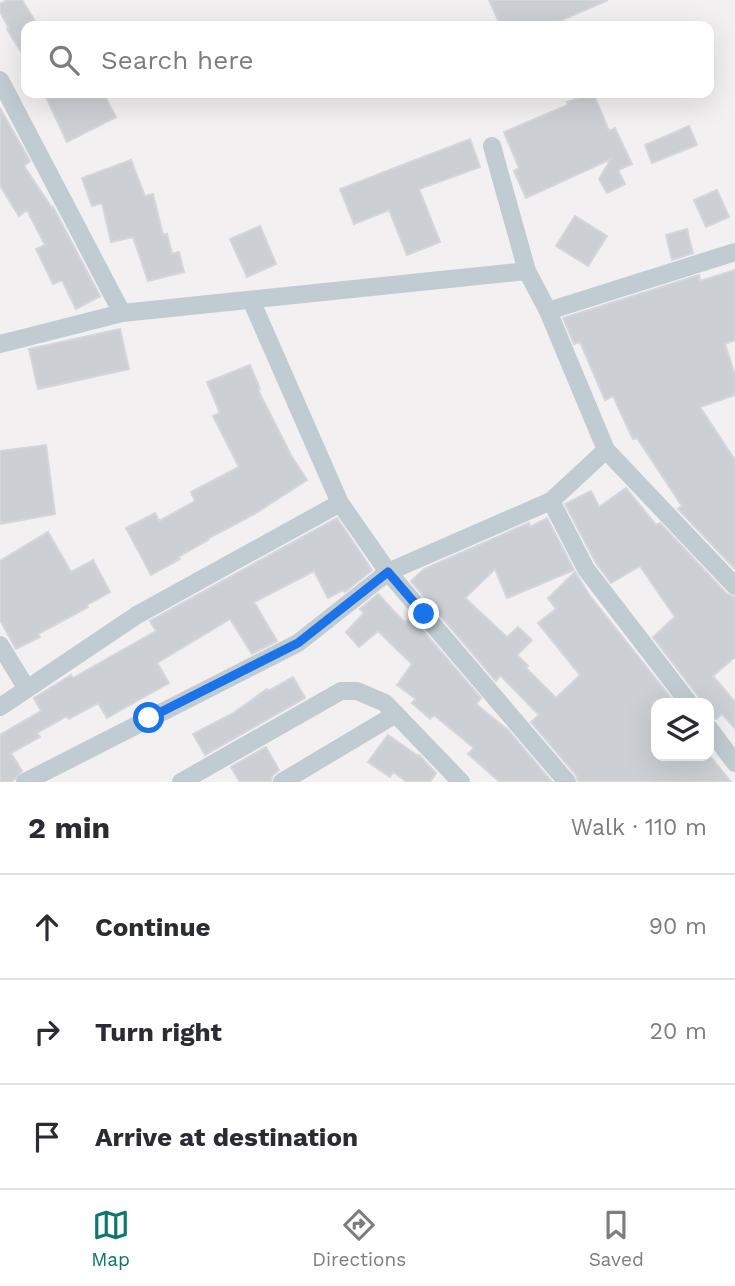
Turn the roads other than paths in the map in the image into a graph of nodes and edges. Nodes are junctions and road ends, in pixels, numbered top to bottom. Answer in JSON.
{"nodes":[{"id":1,"x":0,"y":80,"type":"edge"},
{"id":2,"x":492,"y":146,"type":"dead end"},
{"id":3,"x":735,"y":252,"type":"edge"},
{"id":4,"x":527,"y":271,"type":"junction"},
{"id":5,"x":251,"y":300,"type":"junction"},
{"id":6,"x":548,"y":311,"type":"junction"},
{"id":7,"x":122,"y":313,"type":"junction"},
{"id":8,"x":0,"y":344,"type":"edge"},
{"id":9,"x":606,"y":450,"type":"junction"},
{"id":10,"x":551,"y":501,"type":"junction"},
{"id":11,"x":340,"y":503,"type":"junction"},
{"id":12,"x":388,"y":572,"type":"junction"},
{"id":13,"x":735,"y":586,"type":"edge"},
{"id":14,"x":0,"y":645,"type":"edge"},
{"id":15,"x":27,"y":689,"type":"junction"},
{"id":16,"x":686,"y":698,"type":"edge"},
{"id":17,"x":0,"y":708,"type":"edge"},
{"id":18,"x":396,"y":715,"type":"junction"},
{"id":19,"x":714,"y":735,"type":"edge"},
{"id":20,"x":735,"y":763,"type":"edge"},
{"id":21,"x":25,"y":782,"type":"edge"},
{"id":22,"x":181,"y":782,"type":"edge"},
{"id":23,"x":282,"y":782,"type":"edge"},
{"id":24,"x":461,"y":782,"type":"edge"},
{"id":25,"x":567,"y":782,"type":"edge"}],
"edges":[{"from":1,"to":7,"type":"street"},
{"from":2,"to":4,"type":"street"},
{"from":3,"to":6,"type":"street"},
{"from":4,"to":5,"type":"street"},
{"from":4,"to":6,"type":"street"},
{"from":5,"to":7,"type":"street"},
{"from":5,"to":11,"type":"street"},
{"from":6,"to":9,"type":"street"},
{"from":7,"to":8,"type":"street"},
{"from":9,"to":10,"type":"street"},
{"from":9,"to":13,"type":"street"},
{"from":10,"to":12,"type":"street"},
{"from":10,"to":16,"type":"street"},
{"from":11,"to":12,"type":"street"},
{"from":11,"to":15,"type":"street"},
{"from":12,"to":21,"type":"street"},
{"from":12,"to":25,"type":"street"},
{"from":14,"to":15,"type":"street"},
{"from":15,"to":17,"type":"street"},
{"from":18,"to":22,"type":"street"},
{"from":18,"to":23,"type":"street"},
{"from":18,"to":24,"type":"street"},
{"from":19,"to":20,"type":"street"}]}
